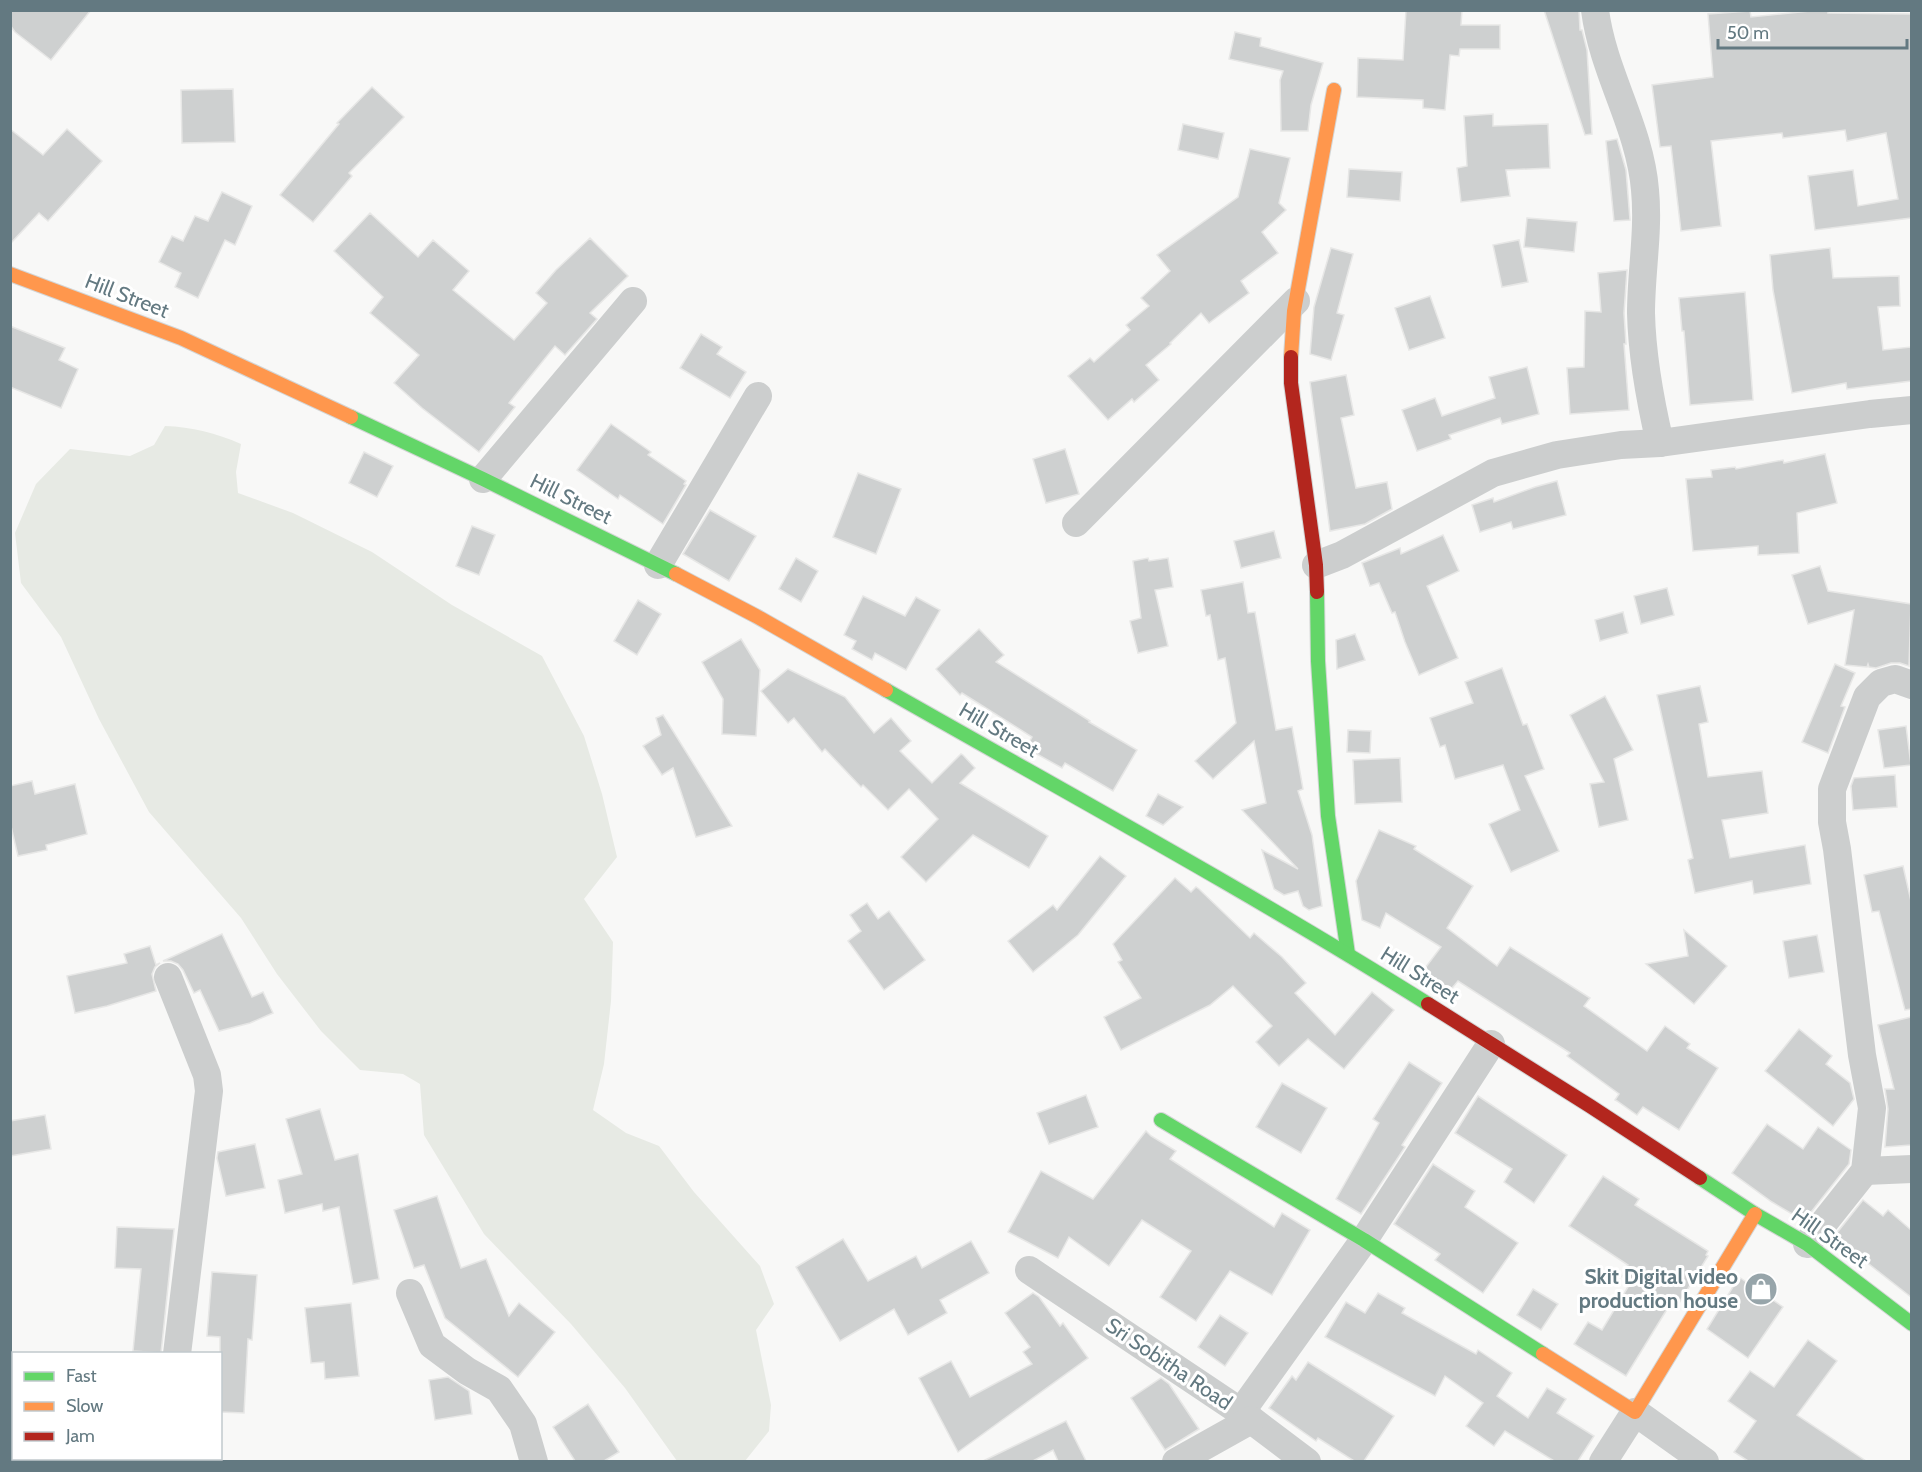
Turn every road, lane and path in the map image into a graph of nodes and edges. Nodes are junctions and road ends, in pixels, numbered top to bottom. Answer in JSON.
{"nodes":[{"id":1,"x":1595,"y":10,"type":"edge"},
{"id":2,"x":1334,"y":90,"type":"dead end"},
{"id":3,"x":10,"y":274,"type":"edge"},
{"id":4,"x":633,"y":301,"type":"dead end"},
{"id":5,"x":1296,"y":301,"type":"junction"},
{"id":6,"x":758,"y":396,"type":"dead end"},
{"id":7,"x":1911,"y":411,"type":"edge"},
{"id":8,"x":1660,"y":443,"type":"junction"},
{"id":9,"x":483,"y":479,"type":"junction"},
{"id":10,"x":1076,"y":523,"type":"dead end"},
{"id":11,"x":658,"y":565,"type":"junction"},
{"id":12,"x":1316,"y":565,"type":"junction"},
{"id":13,"x":1911,"y":685,"type":"edge"},
{"id":14,"x":1348,"y":954,"type":"junction"},
{"id":15,"x":168,"y":977,"type":"dead end"},
{"id":16,"x":1491,"y":1044,"type":"junction"},
{"id":17,"x":1161,"y":1120,"type":"dead end"},
{"id":18,"x":1911,"y":1169,"type":"edge"},
{"id":19,"x":1864,"y":1172,"type":"junction"},
{"id":20,"x":1755,"y":1214,"type":"junction"},
{"id":21,"x":1364,"y":1240,"type":"junction"},
{"id":22,"x":1807,"y":1244,"type":"junction"},
{"id":23,"x":1029,"y":1270,"type":"dead end"},
{"id":24,"x":410,"y":1293,"type":"dead end"},
{"id":25,"x":1911,"y":1324,"type":"edge"},
{"id":26,"x":177,"y":1352,"type":"edge"},
{"id":27,"x":1635,"y":1412,"type":"junction"},
{"id":28,"x":1246,"y":1416,"type":"junction"},
{"id":29,"x":534,"y":1461,"type":"edge"},
{"id":30,"x":1176,"y":1461,"type":"edge"},
{"id":31,"x":1307,"y":1461,"type":"edge"},
{"id":32,"x":1603,"y":1461,"type":"edge"},
{"id":33,"x":1705,"y":1461,"type":"edge"}],
"edges":[{"from":1,"to":8,"type":"street"},
{"from":2,"to":5,"type":"main road"},
{"from":3,"to":9,"type":"main road","name":"Hill Street"},
{"from":4,"to":9,"type":"street"},
{"from":5,"to":10,"type":"street"},
{"from":5,"to":12,"type":"main road"},
{"from":6,"to":11,"type":"street"},
{"from":7,"to":8,"type":"street"},
{"from":8,"to":12,"type":"street"},
{"from":9,"to":11,"type":"main road","name":"Hill Street"},
{"from":11,"to":14,"type":"main road","name":"Hill Street"},
{"from":12,"to":14,"type":"main road"},
{"from":13,"to":19,"type":"street"},
{"from":14,"to":16,"type":"main road","name":"Hill Street"},
{"from":15,"to":26,"type":"street"},
{"from":16,"to":20,"type":"main road","name":"Hill Street"},
{"from":16,"to":21,"type":"street"},
{"from":17,"to":21,"type":"main road"},
{"from":18,"to":19,"type":"street"},
{"from":19,"to":22,"type":"street"},
{"from":20,"to":22,"type":"main road","name":"Hill Street"},
{"from":20,"to":27,"type":"main road"},
{"from":21,"to":27,"type":"main road"},
{"from":21,"to":28,"type":"street"},
{"from":22,"to":25,"type":"main road","name":"Hill Street"},
{"from":23,"to":28,"type":"street","name":"Sri Sobitha Road"},
{"from":24,"to":29,"type":"street"},
{"from":27,"to":32,"type":"street"},
{"from":27,"to":33,"type":"street"},
{"from":28,"to":30,"type":"street"},
{"from":28,"to":31,"type":"street","name":"Sri Sobitha Road"}]}
